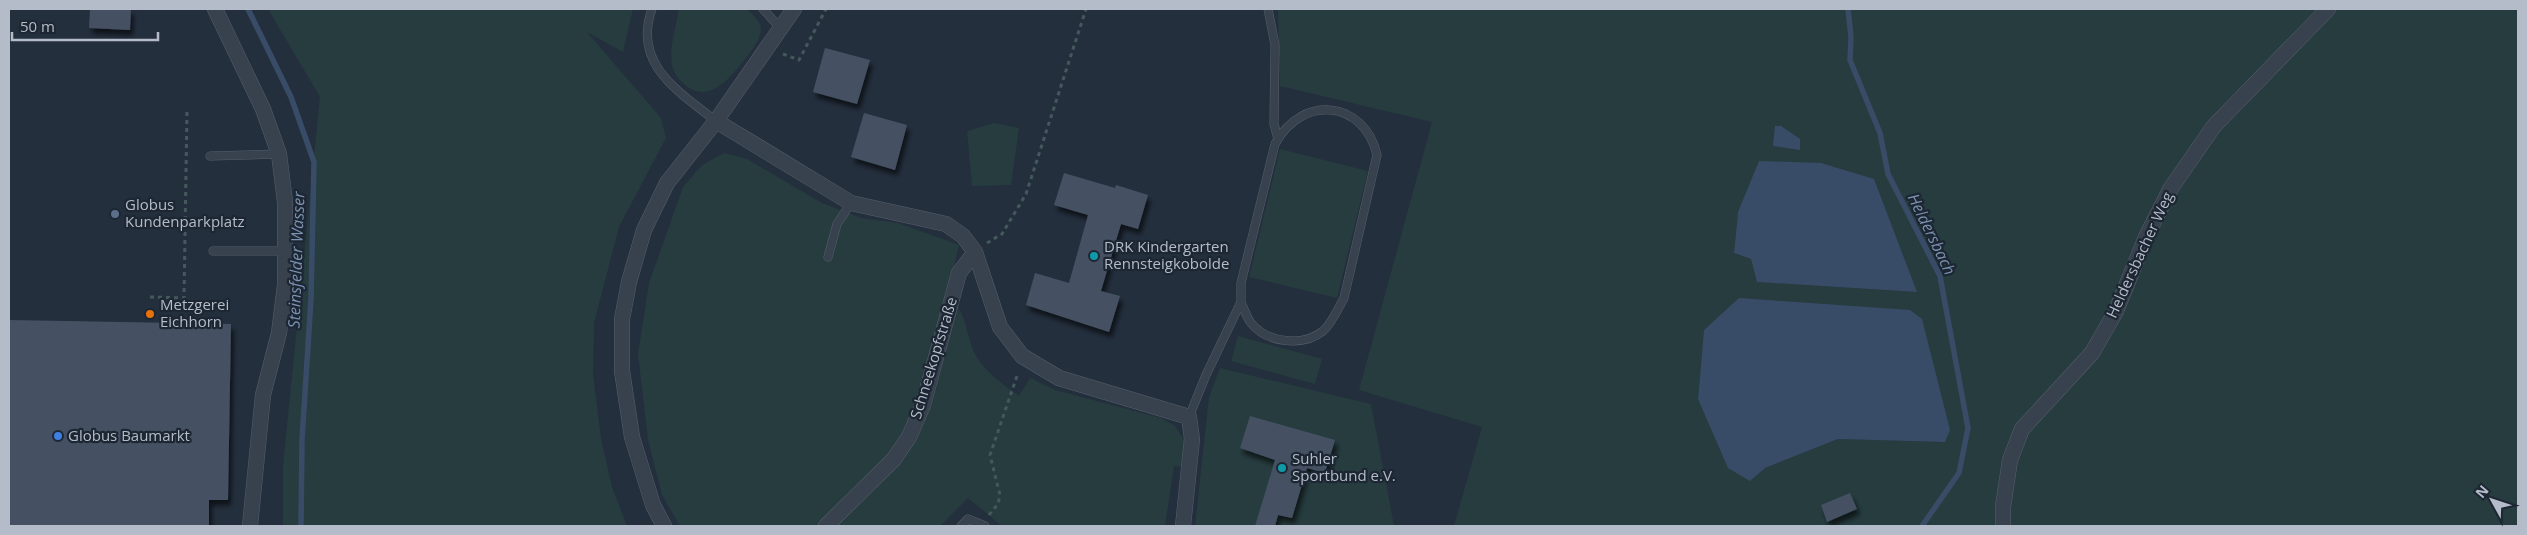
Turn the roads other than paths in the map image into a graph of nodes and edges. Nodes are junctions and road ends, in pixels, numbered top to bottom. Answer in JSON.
{"nodes":[{"id":1,"x":215,"y":9,"type":"edge"},
{"id":2,"x":652,"y":9,"type":"edge"},
{"id":3,"x":763,"y":9,"type":"edge"},
{"id":4,"x":794,"y":9,"type":"edge"},
{"id":5,"x":1268,"y":9,"type":"edge"},
{"id":6,"x":2328,"y":9,"type":"edge"},
{"id":7,"x":782,"y":30,"type":"junction"},
{"id":8,"x":716,"y":121,"type":"junction"},
{"id":9,"x":1278,"y":139,"type":"junction"},
{"id":10,"x":279,"y":154,"type":"junction"},
{"id":11,"x":210,"y":156,"type":"dead end"},
{"id":12,"x":851,"y":203,"type":"junction"},
{"id":13,"x":213,"y":251,"type":"dead end"},
{"id":14,"x":287,"y":251,"type":"junction"},
{"id":15,"x":975,"y":252,"type":"junction"},
{"id":16,"x":828,"y":257,"type":"dead end"},
{"id":17,"x":1241,"y":302,"type":"junction"},
{"id":18,"x":1189,"y":417,"type":"junction"},
{"id":19,"x":984,"y":525,"type":"edge"},
{"id":20,"x":250,"y":526,"type":"edge"},
{"id":21,"x":664,"y":526,"type":"edge"},
{"id":22,"x":826,"y":526,"type":"edge"},
{"id":23,"x":961,"y":526,"type":"edge"},
{"id":24,"x":1183,"y":526,"type":"edge"},
{"id":25,"x":2003,"y":526,"type":"edge"}],
"edges":[{"from":1,"to":10,"type":"street"},
{"from":2,"to":8,"type":"lane"},
{"from":3,"to":7,"type":"lane"},
{"from":4,"to":7,"type":"street"},
{"from":5,"to":9,"type":"lane"},
{"from":6,"to":25,"type":"street","name":"Heldersbacher Weg"},
{"from":7,"to":8,"type":"street"},
{"from":8,"to":12,"type":"street"},
{"from":8,"to":21,"type":"street"},
{"from":9,"to":17,"type":"lane"},
{"from":9,"to":17,"type":"lane"},
{"from":10,"to":11,"type":"lane"},
{"from":10,"to":14,"type":"street"},
{"from":12,"to":15,"type":"street"},
{"from":12,"to":16,"type":"lane"},
{"from":13,"to":14,"type":"lane"},
{"from":14,"to":20,"type":"street"},
{"from":15,"to":18,"type":"street"},
{"from":15,"to":22,"type":"street","name":"Schneekopfstraße"},
{"from":17,"to":18,"type":"lane"},
{"from":18,"to":24,"type":"street"},
{"from":19,"to":23,"type":"lane"}]}
